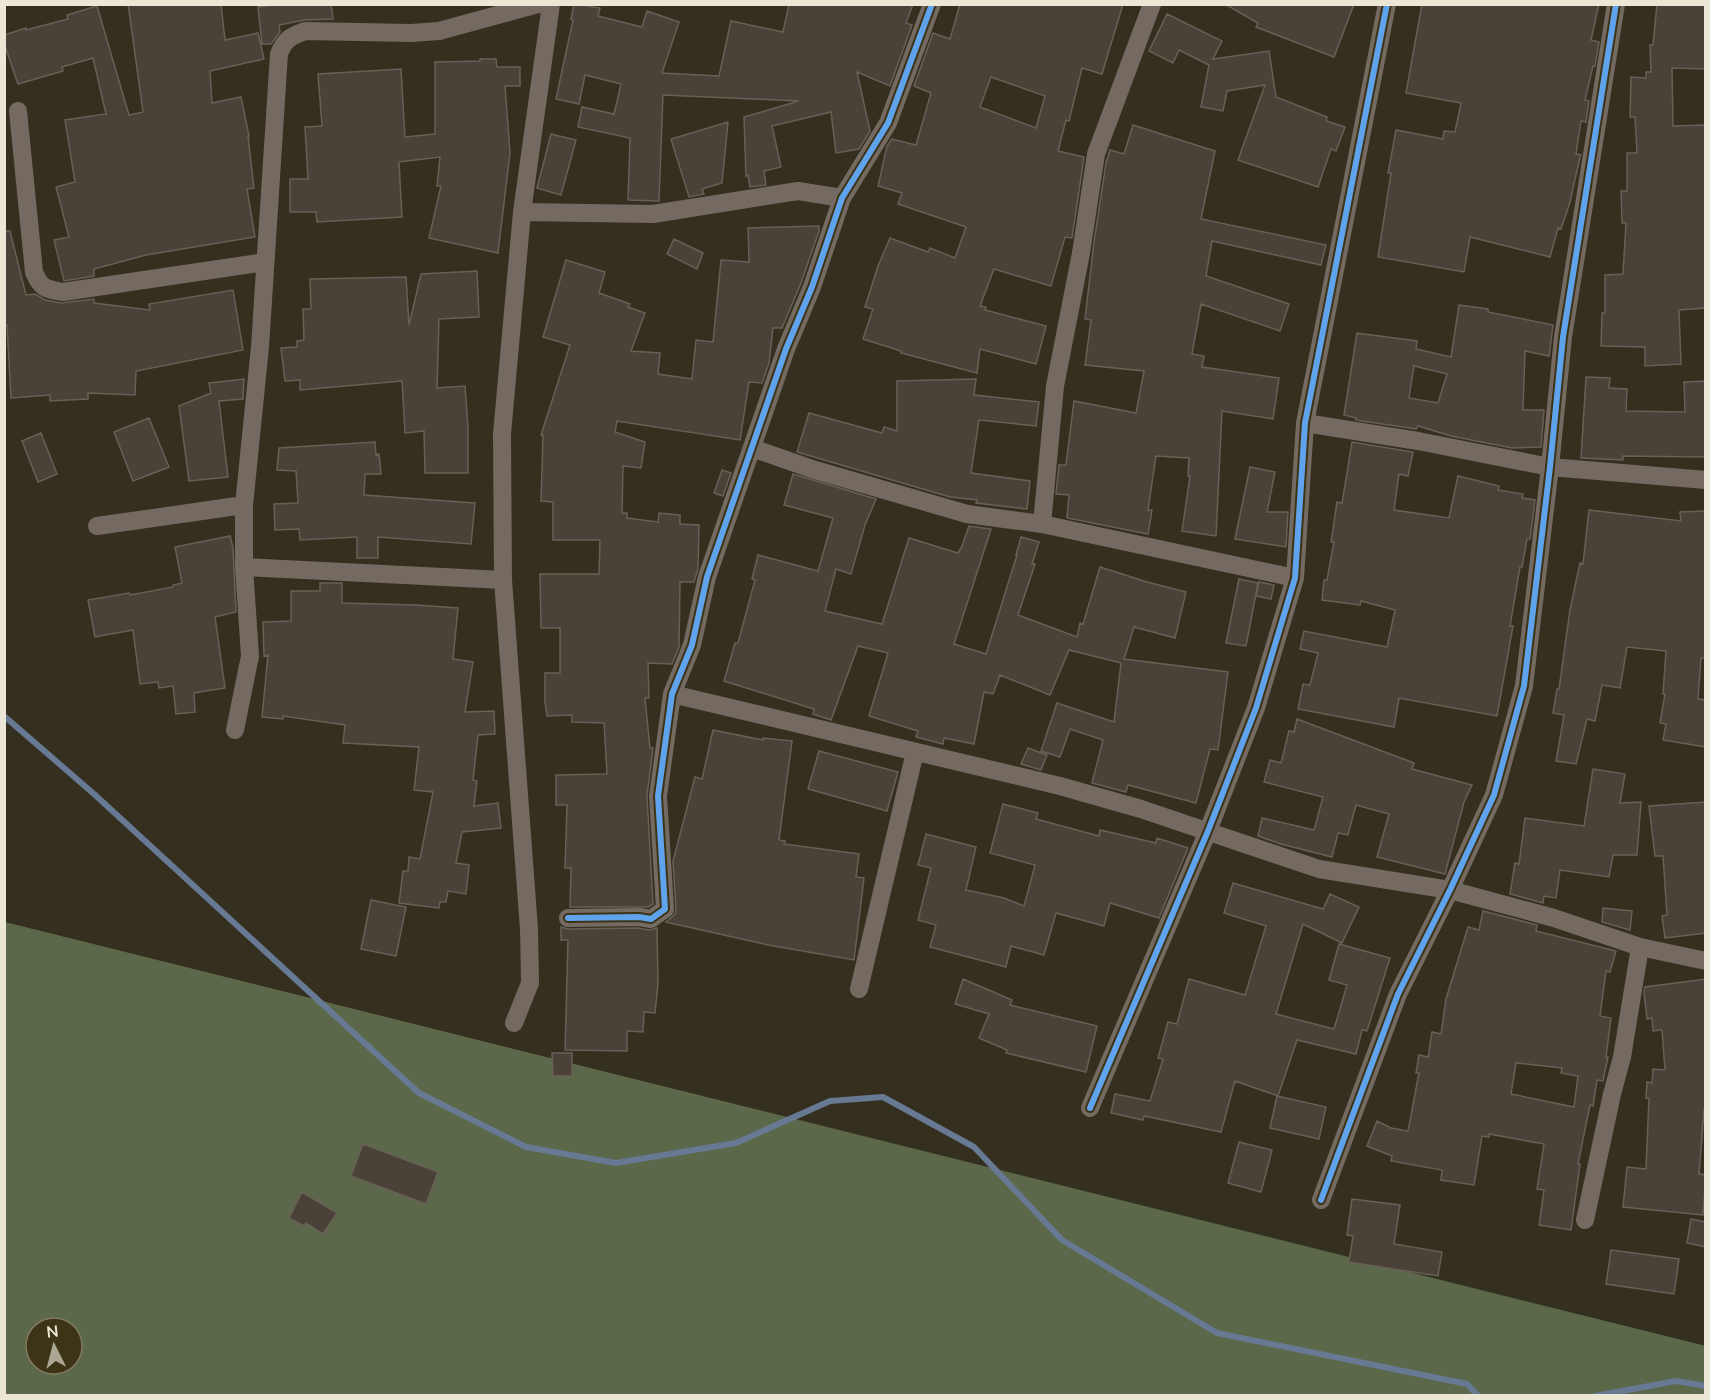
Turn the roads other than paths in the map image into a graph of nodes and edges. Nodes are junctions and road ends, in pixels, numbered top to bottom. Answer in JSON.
{"nodes":[{"id":1,"x":538,"y":4,"type":"edge"},
{"id":2,"x":550,"y":4,"type":"edge"},
{"id":3,"x":932,"y":4,"type":"edge"},
{"id":4,"x":1152,"y":4,"type":"edge"},
{"id":5,"x":1387,"y":4,"type":"edge"},
{"id":6,"x":1616,"y":4,"type":"edge"},
{"id":7,"x":18,"y":111,"type":"dead end"},
{"id":8,"x":842,"y":198,"type":"junction"},
{"id":9,"x":522,"y":212,"type":"junction"},
{"id":10,"x":265,"y":262,"type":"junction"},
{"id":11,"x":1305,"y":423,"type":"junction"},
{"id":12,"x":752,"y":448,"type":"junction"},
{"id":13,"x":1550,"y":467,"type":"junction"},
{"id":14,"x":1706,"y":480,"type":"edge"},
{"id":15,"x":244,"y":505,"type":"junction"},
{"id":16,"x":1042,"y":524,"type":"junction"},
{"id":17,"x":97,"y":526,"type":"dead end"},
{"id":18,"x":244,"y":567,"type":"junction"},
{"id":19,"x":1295,"y":578,"type":"junction"},
{"id":20,"x":503,"y":580,"type":"junction"},
{"id":21,"x":672,"y":694,"type":"junction"},
{"id":22,"x":236,"y":730,"type":"dead end"},
{"id":23,"x":915,"y":752,"type":"junction"},
{"id":24,"x":1208,"y":831,"type":"junction"},
{"id":25,"x":1450,"y":890,"type":"junction"},
{"id":26,"x":568,"y":918,"type":"dead end"},
{"id":27,"x":1640,"y":947,"type":"junction"},
{"id":28,"x":1706,"y":961,"type":"edge"},
{"id":29,"x":859,"y":988,"type":"dead end"},
{"id":30,"x":514,"y":1023,"type":"dead end"},
{"id":31,"x":1090,"y":1108,"type":"dead end"},
{"id":32,"x":1321,"y":1200,"type":"dead end"},
{"id":33,"x":1585,"y":1220,"type":"dead end"}],
"edges":[{"from":1,"to":10,"type":"street"},
{"from":2,"to":9,"type":"street"},
{"from":3,"to":8,"type":"street"},
{"from":4,"to":16,"type":"street"},
{"from":5,"to":11,"type":"street"},
{"from":6,"to":13,"type":"street"},
{"from":7,"to":10,"type":"street"},
{"from":8,"to":9,"type":"street"},
{"from":8,"to":12,"type":"street"},
{"from":9,"to":20,"type":"street"},
{"from":10,"to":15,"type":"street"},
{"from":11,"to":13,"type":"street"},
{"from":11,"to":19,"type":"street"},
{"from":12,"to":16,"type":"street"},
{"from":12,"to":21,"type":"street"},
{"from":13,"to":14,"type":"street"},
{"from":13,"to":25,"type":"street"},
{"from":15,"to":17,"type":"street"},
{"from":15,"to":18,"type":"street"},
{"from":16,"to":19,"type":"street"},
{"from":18,"to":20,"type":"street"},
{"from":18,"to":22,"type":"street"},
{"from":19,"to":24,"type":"street"},
{"from":20,"to":30,"type":"street"},
{"from":21,"to":23,"type":"street"},
{"from":21,"to":26,"type":"street"},
{"from":23,"to":24,"type":"street"},
{"from":23,"to":29,"type":"street"},
{"from":24,"to":25,"type":"street"},
{"from":24,"to":31,"type":"street"},
{"from":25,"to":27,"type":"street"},
{"from":25,"to":32,"type":"street"},
{"from":27,"to":28,"type":"street"},
{"from":27,"to":33,"type":"street"}]}
